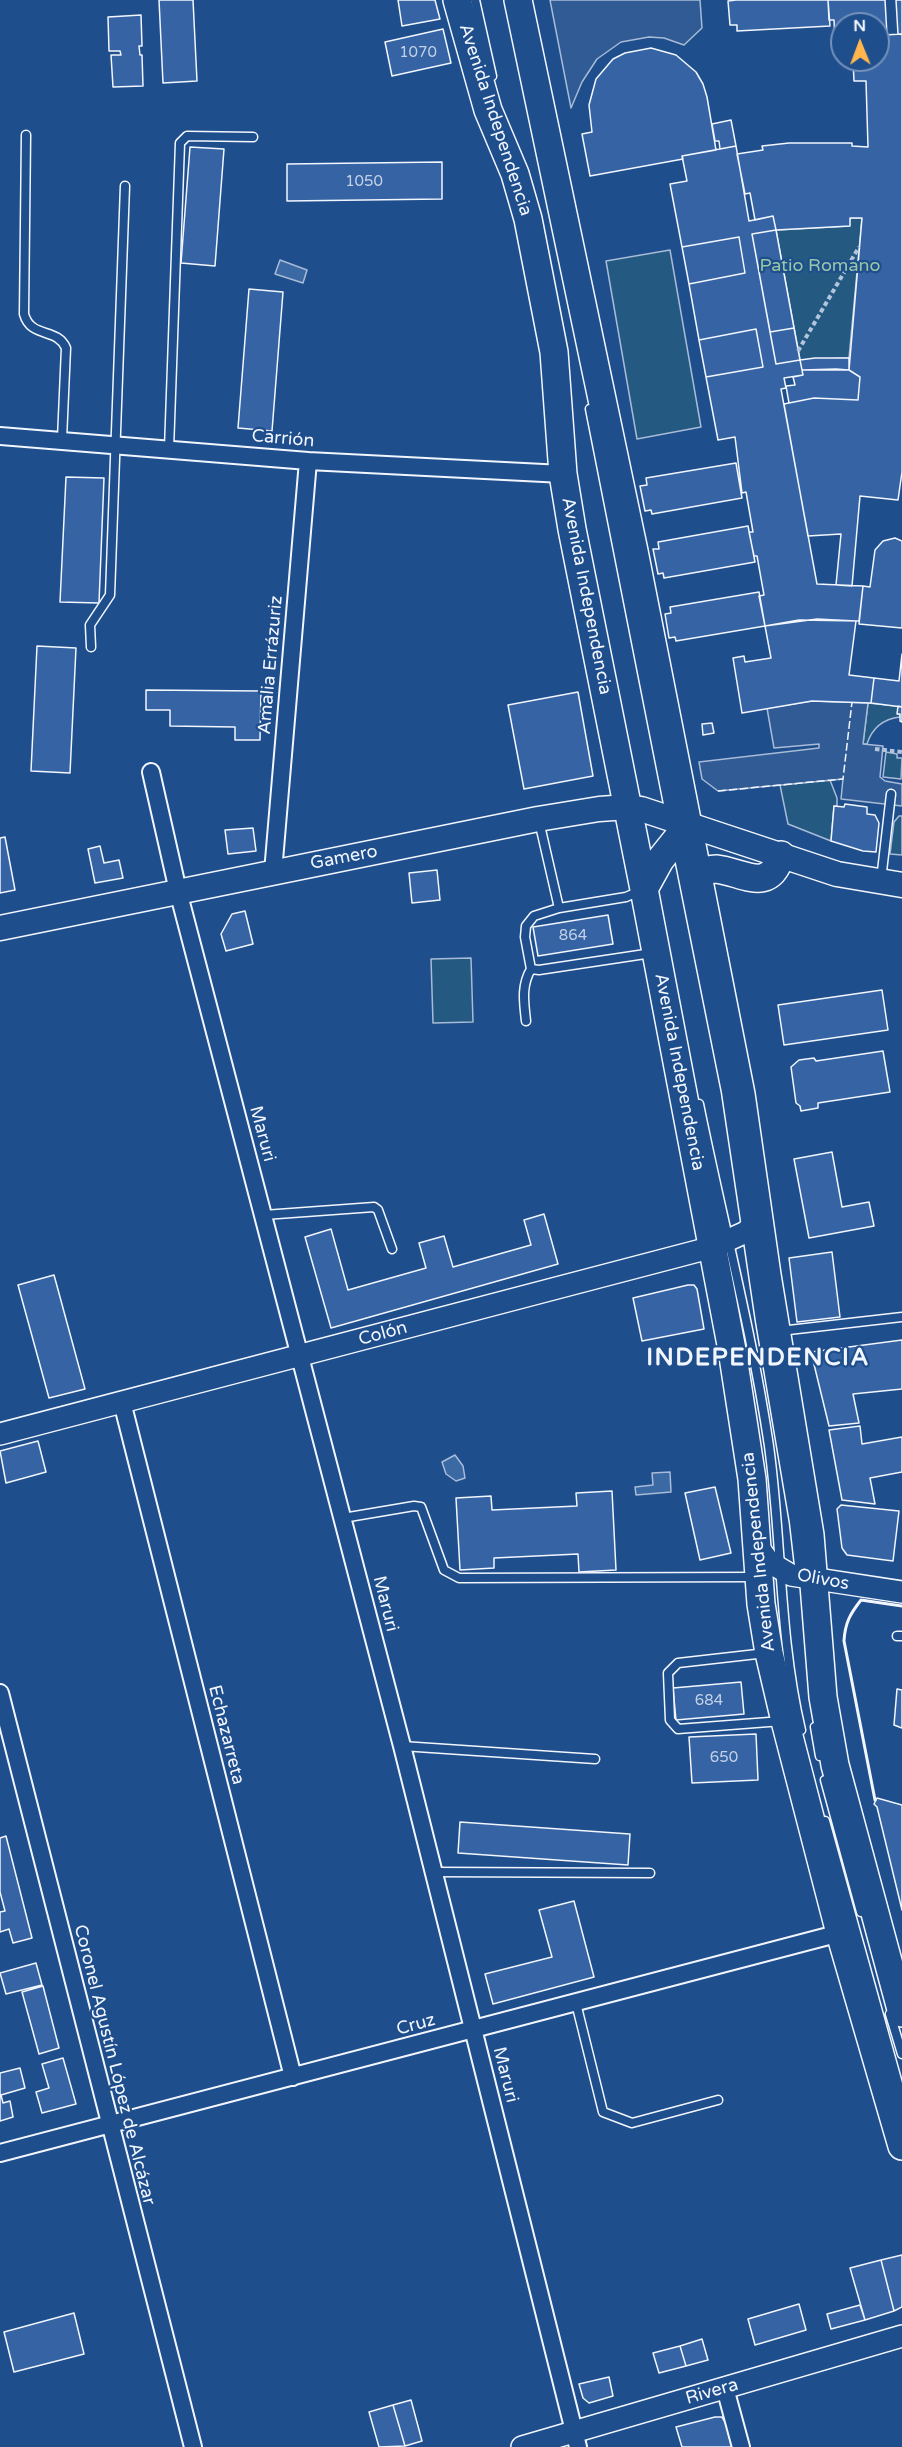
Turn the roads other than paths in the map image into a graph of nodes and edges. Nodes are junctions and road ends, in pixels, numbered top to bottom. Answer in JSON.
{"nodes":[{"id":1,"x":457,"y":0,"type":"edge"},
{"id":2,"x":475,"y":0,"type":"edge"},
{"id":3,"x":518,"y":0,"type":"edge"},
{"id":4,"x":496,"y":88,"type":"dead end"},
{"id":5,"x":26,"y":135,"type":"dead end"},
{"id":6,"x":253,"y":137,"type":"dead end"},
{"id":7,"x":126,"y":186,"type":"dead end"},
{"id":8,"x":589,"y":402,"type":"dead end"},
{"id":9,"x":0,"y":436,"type":"edge"},
{"id":10,"x":62,"y":439,"type":"junction"},
{"id":11,"x":117,"y":444,"type":"junction"},
{"id":12,"x":169,"y":449,"type":"junction"},
{"id":13,"x":308,"y":461,"type":"junction"},
{"id":14,"x":563,"y":474,"type":"junction"},
{"id":15,"x":91,"y":647,"type":"dead end"},
{"id":16,"x":151,"y":772,"type":"dead end"},
{"id":17,"x":891,"y":794,"type":"dead end"},
{"id":18,"x":637,"y":809,"type":"junction"},
{"id":19,"x":538,"y":819,"type":"junction"},
{"id":20,"x":678,"y":828,"type":"junction"},
{"id":21,"x":781,"y":855,"type":"junction"},
{"id":22,"x":273,"y":872,"type":"junction"},
{"id":23,"x":698,"y":875,"type":"junction"},
{"id":24,"x":651,"y":876,"type":"junction"},
{"id":25,"x":892,"y":883,"type":"edge"},
{"id":26,"x":178,"y":891,"type":"junction"},
{"id":27,"x":559,"y":908,"type":"junction"},
{"id":28,"x":0,"y":928,"type":"edge"},
{"id":29,"x":656,"y":952,"type":"junction"},
{"id":30,"x":531,"y":969,"type":"junction"},
{"id":31,"x":526,"y":1021,"type":"dead end"},
{"id":32,"x":698,"y":1098,"type":"dead end"},
{"id":33,"x":264,"y":1215,"type":"junction"},
{"id":34,"x":736,"y":1240,"type":"junction"},
{"id":35,"x":392,"y":1249,"type":"dead end"},
{"id":36,"x":902,"y":1317,"type":"edge"},
{"id":37,"x":776,"y":1332,"type":"junction"},
{"id":38,"x":301,"y":1355,"type":"junction"},
{"id":39,"x":122,"y":1402,"type":"junction"},
{"id":40,"x":0,"y":1434,"type":"edge"},
{"id":41,"x":343,"y":1518,"type":"junction"},
{"id":42,"x":791,"y":1579,"type":"junction"},
{"id":43,"x":902,"y":1592,"type":"edge"},
{"id":44,"x":769,"y":1653,"type":"junction"},
{"id":45,"x":0,"y":1693,"type":"edge"},
{"id":46,"x":785,"y":1721,"type":"junction"},
{"id":47,"x":814,"y":1721,"type":"dead end"},
{"id":48,"x":6,"y":1738,"type":"edge"},
{"id":49,"x":804,"y":1744,"type":"dead end"},
{"id":50,"x":402,"y":1746,"type":"junction"},
{"id":51,"x":595,"y":1759,"type":"dead end"},
{"id":52,"x":823,"y":1816,"type":"dead end"},
{"id":53,"x":434,"y":1872,"type":"junction"},
{"id":54,"x":650,"y":1874,"type":"dead end"},
{"id":55,"x":853,"y":1929,"type":"junction"},
{"id":56,"x":576,"y":2003,"type":"junction"},
{"id":57,"x":894,"y":2007,"type":"edge"},
{"id":58,"x":473,"y":2030,"type":"junction"},
{"id":59,"x":902,"y":2054,"type":"edge"},
{"id":60,"x":292,"y":2077,"type":"junction"},
{"id":61,"x":902,"y":2098,"type":"edge"},
{"id":62,"x":718,"y":2100,"type":"dead end"},
{"id":63,"x":109,"y":2124,"type":"junction"},
{"id":64,"x":902,"y":2146,"type":"edge"},
{"id":65,"x":0,"y":2153,"type":"edge"},
{"id":66,"x":902,"y":2336,"type":"edge"},
{"id":67,"x":725,"y":2388,"type":"junction"},
{"id":68,"x":576,"y":2439,"type":"edge"},
{"id":69,"x":193,"y":2447,"type":"edge"},
{"id":70,"x":522,"y":2447,"type":"edge"},
{"id":71,"x":741,"y":2447,"type":"edge"}],
"edges":[{"from":1,"to":14,"type":"main road","name":"Avenida Independencia"},
{"from":2,"to":4,"type":"lane"},
{"from":3,"to":20,"type":"main road","name":"Avenida Independencia"},
{"from":5,"to":10,"type":"lane"},
{"from":6,"to":12,"type":"lane"},
{"from":7,"to":11,"type":"lane"},
{"from":8,"to":20,"type":"lane"},
{"from":9,"to":10,"type":"street","name":"Carrión"},
{"from":10,"to":11,"type":"street","name":"Carrión"},
{"from":11,"to":12,"type":"street","name":"Carrión"},
{"from":11,"to":15,"type":"lane"},
{"from":12,"to":13,"type":"street","name":"Carrión"},
{"from":13,"to":14,"type":"street","name":"Carrión"},
{"from":13,"to":22,"type":"street","name":"Amalia Errázuriz"},
{"from":14,"to":18,"type":"main road","name":"Avenida Independencia"},
{"from":16,"to":26,"type":"street","name":"Maruri"},
{"from":17,"to":25,"type":"lane"},
{"from":18,"to":19,"type":"main road","name":"Gamero"},
{"from":18,"to":20,"type":"main road","name":"Gamero"},
{"from":18,"to":24,"type":"main road","name":"Avenida Independencia"},
{"from":19,"to":22,"type":"main road","name":"Gamero"},
{"from":19,"to":27,"type":"lane"},
{"from":20,"to":21,"type":"main road","name":"Gamero"},
{"from":20,"to":23,"type":"main road","name":"Avenida Independencia"},
{"from":20,"to":24,"type":"main road"},
{"from":20,"to":34,"type":"lane"},
{"from":21,"to":23,"type":"main road"},
{"from":21,"to":25,"type":"main road","name":"Gamero"},
{"from":22,"to":26,"type":"main road","name":"Gamero"},
{"from":23,"to":34,"type":"main road","name":"Avenida Independencia"},
{"from":24,"to":27,"type":"lane"},
{"from":24,"to":29,"type":"main road","name":"Avenida Independencia"},
{"from":26,"to":28,"type":"main road","name":"Gamero"},
{"from":26,"to":33,"type":"street","name":"Maruri"},
{"from":27,"to":30,"type":"lane"},
{"from":29,"to":30,"type":"lane"},
{"from":29,"to":34,"type":"main road","name":"Avenida Independencia"},
{"from":30,"to":31,"type":"lane"},
{"from":32,"to":34,"type":"lane"},
{"from":33,"to":35,"type":"lane"},
{"from":33,"to":38,"type":"street","name":"Maruri"},
{"from":34,"to":37,"type":"main road","name":"Avenida Independencia"},
{"from":34,"to":38,"type":"street","name":"Colón"},
{"from":34,"to":42,"type":"lane"},
{"from":34,"to":42,"type":"lane"},
{"from":34,"to":42,"type":"main road","name":"Avenida Independencia"},
{"from":36,"to":37,"type":"lane"},
{"from":37,"to":42,"type":"main road","name":"Avenida Independencia"},
{"from":38,"to":39,"type":"street","name":"Colón"},
{"from":38,"to":41,"type":"street","name":"Maruri"},
{"from":39,"to":40,"type":"street","name":"Colón"},
{"from":39,"to":60,"type":"street","name":"Echazarreta"},
{"from":41,"to":42,"type":"lane"},
{"from":41,"to":50,"type":"street","name":"Maruri"},
{"from":42,"to":43,"type":"street","name":"Olivos"},
{"from":42,"to":44,"type":"main road","name":"Avenida Independencia"},
{"from":42,"to":49,"type":"lane"},
{"from":42,"to":57,"type":"main road","name":"Avenida Independencia"},
{"from":44,"to":46,"type":"main road","name":"Avenida Independencia"},
{"from":44,"to":46,"type":"lane"},
{"from":45,"to":48,"type":"street","name":"Coronel Agustín López de Alcázar"},
{"from":46,"to":55,"type":"main road","name":"Avenida Independencia"},
{"from":47,"to":55,"type":"lane"},
{"from":48,"to":63,"type":"street","name":"Coronel Agustín López de Alcázar"},
{"from":50,"to":51,"type":"lane"},
{"from":50,"to":53,"type":"street","name":"Maruri"},
{"from":52,"to":61,"type":"lane"},
{"from":53,"to":54,"type":"lane"},
{"from":53,"to":58,"type":"street","name":"Maruri"},
{"from":55,"to":56,"type":"street","name":"Cruz"},
{"from":55,"to":64,"type":"main road","name":"Avenida Independencia"},
{"from":56,"to":58,"type":"street","name":"Cruz"},
{"from":56,"to":62,"type":"lane"},
{"from":57,"to":59,"type":"lane"},
{"from":58,"to":60,"type":"street","name":"Cruz"},
{"from":58,"to":68,"type":"street","name":"Maruri"},
{"from":60,"to":63,"type":"street","name":"Cruz"},
{"from":63,"to":65,"type":"street","name":"Cruz"},
{"from":63,"to":69,"type":"street","name":"Coronel Agustín López de Alcázar"},
{"from":66,"to":67,"type":"street","name":"Rivera"},
{"from":67,"to":68,"type":"street","name":"Rivera"},
{"from":67,"to":71,"type":"street"},
{"from":68,"to":70,"type":"street","name":"Rivera"}]}
